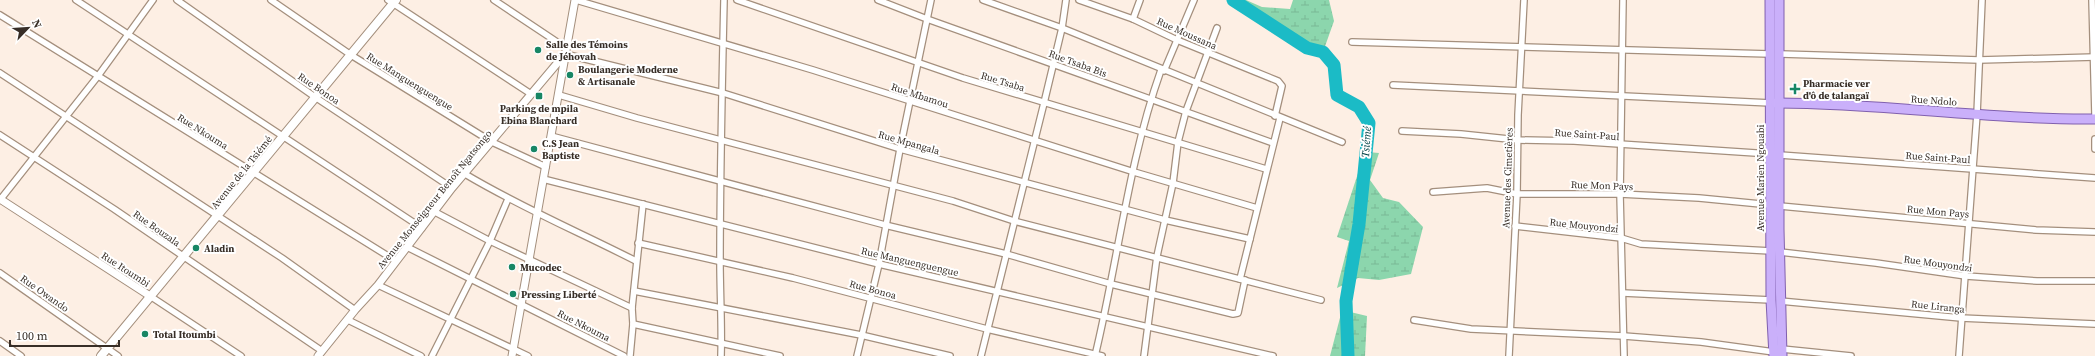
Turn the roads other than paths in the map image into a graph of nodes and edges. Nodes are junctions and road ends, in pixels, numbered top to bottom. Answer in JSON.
{"nodes":[{"id":1,"x":76,"y":0,"type":"edge"},
{"id":2,"x":153,"y":0,"type":"edge"},
{"id":3,"x":177,"y":0,"type":"edge"},
{"id":4,"x":271,"y":0,"type":"edge"},
{"id":5,"x":494,"y":0,"type":"edge"},
{"id":6,"x":576,"y":0,"type":"edge"},
{"id":7,"x":724,"y":0,"type":"edge"},
{"id":8,"x":737,"y":0,"type":"edge"},
{"id":9,"x":878,"y":0,"type":"edge"},
{"id":10,"x":931,"y":0,"type":"edge"},
{"id":11,"x":983,"y":0,"type":"edge"},
{"id":12,"x":1066,"y":0,"type":"edge"},
{"id":13,"x":1079,"y":0,"type":"edge"},
{"id":14,"x":1140,"y":0,"type":"edge"},
{"id":15,"x":1194,"y":0,"type":"edge"},
{"id":16,"x":1524,"y":0,"type":"edge"},
{"id":17,"x":1623,"y":0,"type":"edge"},
{"id":18,"x":1770,"y":0,"type":"edge"},
{"id":19,"x":1780,"y":0,"type":"edge"},
{"id":20,"x":1982,"y":0,"type":"edge"},
{"id":21,"x":2092,"y":0,"type":"edge"},
{"id":22,"x":392,"y":1,"type":"edge"},
{"id":23,"x":0,"y":15,"type":"edge"},
{"id":24,"x":927,"y":19,"type":"junction"},
{"id":25,"x":1133,"y":19,"type":"junction"},
{"id":26,"x":1062,"y":28,"type":"junction"},
{"id":27,"x":1217,"y":28,"type":"dead end"},
{"id":28,"x":128,"y":36,"type":"junction"},
{"id":29,"x":1177,"y":40,"type":"junction"},
{"id":30,"x":1352,"y":42,"type":"dead end"},
{"id":31,"x":723,"y":43,"type":"junction"},
{"id":32,"x":1522,"y":45,"type":"junction"},
{"id":33,"x":1620,"y":50,"type":"junction"},
{"id":34,"x":566,"y":51,"type":"junction"},
{"id":35,"x":1207,"y":53,"type":"junction"},
{"id":36,"x":1770,"y":54,"type":"junction"},
{"id":37,"x":1780,"y":54,"type":"junction"},
{"id":38,"x":352,"y":55,"type":"junction"},
{"id":39,"x":2094,"y":57,"type":"edge"},
{"id":40,"x":1979,"y":60,"type":"junction"},
{"id":41,"x":919,"y":62,"type":"junction"},
{"id":42,"x":1053,"y":64,"type":"junction"},
{"id":43,"x":1163,"y":71,"type":"junction"},
{"id":44,"x":0,"y":73,"type":"edge"},
{"id":45,"x":98,"y":76,"type":"junction"},
{"id":46,"x":1196,"y":83,"type":"junction"},
{"id":47,"x":1393,"y":85,"type":"dead end"},
{"id":48,"x":1519,"y":92,"type":"junction"},
{"id":49,"x":723,"y":93,"type":"junction"},
{"id":50,"x":531,"y":94,"type":"junction"},
{"id":51,"x":559,"y":95,"type":"junction"},
{"id":52,"x":1621,"y":96,"type":"junction"},
{"id":53,"x":315,"y":97,"type":"junction"},
{"id":54,"x":1151,"y":98,"type":"junction"},
{"id":55,"x":911,"y":101,"type":"junction"},
{"id":56,"x":1044,"y":103,"type":"junction"},
{"id":57,"x":1771,"y":103,"type":"junction"},
{"id":58,"x":1780,"y":103,"type":"junction"},
{"id":59,"x":1186,"y":111,"type":"junction"},
{"id":60,"x":1977,"y":114,"type":"junction"},
{"id":61,"x":66,"y":115,"type":"junction"},
{"id":62,"x":2095,"y":115,"type":"edge"},
{"id":63,"x":1277,"y":117,"type":"junction"},
{"id":64,"x":2095,"y":119,"type":"edge"},
{"id":65,"x":1402,"y":130,"type":"dead end"},
{"id":66,"x":1142,"y":132,"type":"junction"},
{"id":67,"x":0,"y":135,"type":"edge"},
{"id":68,"x":551,"y":136,"type":"junction"},
{"id":69,"x":283,"y":137,"type":"junction"},
{"id":70,"x":722,"y":139,"type":"junction"},
{"id":71,"x":2095,"y":139,"type":"edge"},
{"id":72,"x":1518,"y":140,"type":"junction"},
{"id":73,"x":1034,"y":141,"type":"junction"},
{"id":74,"x":492,"y":142,"type":"junction"},
{"id":75,"x":1178,"y":142,"type":"junction"},
{"id":76,"x":1342,"y":142,"type":"dead end"},
{"id":77,"x":1273,"y":143,"type":"junction"},
{"id":78,"x":1620,"y":145,"type":"junction"},
{"id":79,"x":900,"y":149,"type":"junction"},
{"id":80,"x":2095,"y":149,"type":"edge"},
{"id":81,"x":1776,"y":154,"type":"junction"},
{"id":82,"x":32,"y":157,"type":"junction"},
{"id":83,"x":546,"y":167,"type":"junction"},
{"id":84,"x":1266,"y":169,"type":"junction"},
{"id":85,"x":1973,"y":169,"type":"junction"},
{"id":86,"x":254,"y":172,"type":"junction"},
{"id":87,"x":1134,"y":172,"type":"junction"},
{"id":88,"x":465,"y":174,"type":"junction"},
{"id":89,"x":2095,"y":178,"type":"edge"},
{"id":90,"x":543,"y":179,"type":"junction"},
{"id":91,"x":721,"y":182,"type":"junction"},
{"id":92,"x":1024,"y":183,"type":"junction"},
{"id":93,"x":1173,"y":183,"type":"junction"},
{"id":94,"x":894,"y":185,"type":"junction"},
{"id":95,"x":452,"y":188,"type":"junction"},
{"id":96,"x":1433,"y":192,"type":"dead end"},
{"id":97,"x":1517,"y":194,"type":"junction"},
{"id":98,"x":1620,"y":194,"type":"junction"},
{"id":99,"x":0,"y":199,"type":"edge"},
{"id":100,"x":508,"y":200,"type":"junction"},
{"id":101,"x":643,"y":204,"type":"junction"},
{"id":102,"x":1775,"y":206,"type":"junction"},
{"id":103,"x":1257,"y":208,"type":"junction"},
{"id":104,"x":1124,"y":209,"type":"junction"},
{"id":105,"x":435,"y":212,"type":"junction"},
{"id":106,"x":538,"y":212,"type":"junction"},
{"id":107,"x":218,"y":216,"type":"junction"},
{"id":108,"x":1165,"y":220,"type":"junction"},
{"id":109,"x":1014,"y":221,"type":"junction"},
{"id":110,"x":721,"y":222,"type":"junction"},
{"id":111,"x":1969,"y":223,"type":"junction"},
{"id":112,"x":885,"y":225,"type":"junction"},
{"id":113,"x":1515,"y":226,"type":"junction"},
{"id":114,"x":422,"y":228,"type":"junction"},
{"id":115,"x":2095,"y":232,"type":"edge"},
{"id":116,"x":1621,"y":238,"type":"junction"},
{"id":117,"x":1250,"y":240,"type":"junction"},
{"id":118,"x":490,"y":241,"type":"junction"},
{"id":119,"x":638,"y":243,"type":"junction"},
{"id":120,"x":407,"y":247,"type":"junction"},
{"id":121,"x":1117,"y":248,"type":"junction"},
{"id":122,"x":1775,"y":251,"type":"junction"},
{"id":123,"x":1006,"y":254,"type":"junction"},
{"id":124,"x":1157,"y":256,"type":"junction"},
{"id":125,"x":184,"y":258,"type":"junction"},
{"id":126,"x":529,"y":258,"type":"junction"},
{"id":127,"x":396,"y":261,"type":"junction"},
{"id":128,"x":636,"y":261,"type":"junction"},
{"id":129,"x":720,"y":262,"type":"junction"},
{"id":130,"x":879,"y":264,"type":"junction"},
{"id":131,"x":0,"y":273,"type":"edge"},
{"id":132,"x":1966,"y":276,"type":"junction"},
{"id":133,"x":470,"y":280,"type":"junction"},
{"id":134,"x":1243,"y":280,"type":"junction"},
{"id":135,"x":2095,"y":281,"type":"edge"},
{"id":136,"x":1111,"y":284,"type":"junction"},
{"id":137,"x":378,"y":285,"type":"junction"},
{"id":138,"x":634,"y":291,"type":"junction"},
{"id":139,"x":997,"y":291,"type":"junction"},
{"id":140,"x":1624,"y":293,"type":"junction"},
{"id":141,"x":1152,"y":294,"type":"junction"},
{"id":142,"x":150,"y":296,"type":"junction"},
{"id":143,"x":871,"y":298,"type":"junction"},
{"id":144,"x":1321,"y":300,"type":"dead end"},
{"id":145,"x":1776,"y":300,"type":"junction"},
{"id":146,"x":521,"y":304,"type":"junction"},
{"id":147,"x":632,"y":308,"type":"junction"},
{"id":148,"x":722,"y":309,"type":"junction"},
{"id":149,"x":355,"y":310,"type":"junction"},
{"id":150,"x":1104,"y":316,"type":"junction"},
{"id":151,"x":1962,"y":318,"type":"junction"},
{"id":152,"x":348,"y":320,"type":"junction"},
{"id":153,"x":450,"y":320,"type":"junction"},
{"id":154,"x":1414,"y":320,"type":"dead end"},
{"id":155,"x":633,"y":324,"type":"junction"},
{"id":156,"x":2095,"y":324,"type":"edge"},
{"id":157,"x":1148,"y":327,"type":"junction"},
{"id":158,"x":987,"y":329,"type":"junction"},
{"id":159,"x":1511,"y":329,"type":"junction"},
{"id":160,"x":861,"y":335,"type":"junction"},
{"id":161,"x":1624,"y":336,"type":"junction"},
{"id":162,"x":0,"y":341,"type":"edge"},
{"id":163,"x":721,"y":342,"type":"junction"},
{"id":164,"x":107,"y":348,"type":"junction"},
{"id":165,"x":513,"y":352,"type":"edge"},
{"id":166,"x":1778,"y":353,"type":"edge"},
{"id":167,"x":320,"y":354,"type":"edge"},
{"id":168,"x":1095,"y":355,"type":"edge"},
{"id":169,"x":21,"y":356,"type":"edge"},
{"id":170,"x":101,"y":356,"type":"edge"},
{"id":171,"x":118,"y":356,"type":"edge"},
{"id":172,"x":241,"y":356,"type":"edge"},
{"id":173,"x":421,"y":356,"type":"edge"},
{"id":174,"x":432,"y":356,"type":"edge"},
{"id":175,"x":528,"y":356,"type":"edge"},
{"id":176,"x":624,"y":356,"type":"edge"},
{"id":177,"x":630,"y":356,"type":"edge"},
{"id":178,"x":721,"y":356,"type":"edge"},
{"id":179,"x":780,"y":356,"type":"edge"},
{"id":180,"x":857,"y":356,"type":"edge"},
{"id":181,"x":950,"y":356,"type":"edge"},
{"id":182,"x":981,"y":356,"type":"edge"},
{"id":183,"x":1102,"y":356,"type":"edge"},
{"id":184,"x":1144,"y":356,"type":"edge"},
{"id":185,"x":1273,"y":356,"type":"edge"},
{"id":186,"x":1508,"y":356,"type":"edge"},
{"id":187,"x":1624,"y":356,"type":"edge"},
{"id":188,"x":1852,"y":356,"type":"edge"},
{"id":189,"x":1959,"y":356,"type":"edge"}],
"edges":[{"from":1,"to":28,"type":"street"},
{"from":2,"to":28,"type":"street"},
{"from":3,"to":53,"type":"street","name":"Rue Bonoa"},
{"from":4,"to":38,"type":"street","name":"Rue Manguenguengue"},
{"from":5,"to":34,"type":"street","name":"Rue Mpangala"},
{"from":6,"to":31,"type":"street","name":"Rue Mbamou"},
{"from":6,"to":34,"type":"street"},
{"from":7,"to":31,"type":"street"},
{"from":8,"to":41,"type":"street","name":"Rue Tsaba"},
{"from":9,"to":24,"type":"street","name":"Rue Tsaba Bis"},
{"from":10,"to":24,"type":"street"},
{"from":11,"to":26,"type":"street"},
{"from":12,"to":26,"type":"street"},
{"from":13,"to":25,"type":"street","name":"Rue Moussana"},
{"from":14,"to":25,"type":"street"},
{"from":15,"to":29,"type":"street"},
{"from":16,"to":32,"type":"street","name":"Avenue des Cimetières"},
{"from":17,"to":33,"type":"street"},
{"from":18,"to":36,"type":"main road","name":"Avenue Marien Ngouabi"},
{"from":19,"to":37,"type":"main road"},
{"from":20,"to":40,"type":"street"},
{"from":21,"to":39,"type":"street"},
{"from":22,"to":38,"type":"main road","name":"Avenue de la Tsiémé"},
{"from":22,"to":50,"type":"street"},
{"from":23,"to":45,"type":"street","name":"Rue Nkouma"},
{"from":24,"to":41,"type":"street"},
{"from":24,"to":42,"type":"street","name":"Rue Tsaba Bis"},
{"from":25,"to":29,"type":"street","name":"Rue Moussana"},
{"from":26,"to":42,"type":"street"},
{"from":26,"to":43,"type":"street"},
{"from":27,"to":35,"type":"street"},
{"from":28,"to":45,"type":"street"},
{"from":28,"to":69,"type":"street"},
{"from":29,"to":35,"type":"street","name":"Rue Moussana"},
{"from":29,"to":43,"type":"street"},
{"from":30,"to":32,"type":"street"},
{"from":31,"to":49,"type":"street"},
{"from":31,"to":55,"type":"street","name":"Rue Mbamou"},
{"from":32,"to":33,"type":"street"},
{"from":32,"to":48,"type":"street","name":"Avenue des Cimetières"},
{"from":33,"to":36,"type":"street"},
{"from":33,"to":52,"type":"street"},
{"from":34,"to":49,"type":"street","name":"Rue Mpangala"},
{"from":34,"to":50,"type":"street","name":"Avenue Monseigneur Benoît Ngatsongo"},
{"from":34,"to":51,"type":"street"},
{"from":35,"to":46,"type":"street"},
{"from":35,"to":63,"type":"street","name":"Rue Moussana"},
{"from":36,"to":57,"type":"main road","name":"Avenue Marien Ngouabi"},
{"from":37,"to":40,"type":"street"},
{"from":37,"to":58,"type":"main road"},
{"from":38,"to":53,"type":"main road","name":"Avenue de la Tsiémé"},
{"from":38,"to":74,"type":"street","name":"Rue Manguenguengue"},
{"from":39,"to":40,"type":"street"},
{"from":39,"to":62,"type":"street"},
{"from":40,"to":60,"type":"street"},
{"from":41,"to":55,"type":"street"},
{"from":41,"to":56,"type":"street","name":"Rue Tsaba"},
{"from":42,"to":54,"type":"street","name":"Rue Tsaba Bis"},
{"from":42,"to":56,"type":"street"},
{"from":43,"to":46,"type":"street"},
{"from":43,"to":54,"type":"street"},
{"from":44,"to":61,"type":"street"},
{"from":45,"to":61,"type":"street"},
{"from":45,"to":86,"type":"street","name":"Rue Nkouma"},
{"from":46,"to":59,"type":"street"},
{"from":46,"to":63,"type":"street"},
{"from":47,"to":48,"type":"street"},
{"from":48,"to":52,"type":"street"},
{"from":48,"to":72,"type":"street","name":"Avenue des Cimetières"},
{"from":49,"to":70,"type":"street"},
{"from":49,"to":79,"type":"street","name":"Rue Mpangala"},
{"from":50,"to":74,"type":"street","name":"Avenue Monseigneur Benoît Ngatsongo"},
{"from":51,"to":68,"type":"street"},
{"from":51,"to":70,"type":"street"},
{"from":52,"to":57,"type":"street"},
{"from":52,"to":78,"type":"street"},
{"from":53,"to":69,"type":"main road","name":"Avenue de la Tsiémé"},
{"from":53,"to":95,"type":"street","name":"Rue Bonoa"},
{"from":54,"to":59,"type":"street","name":"Rue Tsaba Bis"},
{"from":54,"to":66,"type":"street"},
{"from":55,"to":73,"type":"street","name":"Rue Mbamou"},
{"from":55,"to":79,"type":"street"},
{"from":56,"to":66,"type":"street","name":"Rue Tsaba"},
{"from":56,"to":73,"type":"street"},
{"from":57,"to":58,"type":"main road","name":"Rue Ndolo"},
{"from":57,"to":81,"type":"main road","name":"Avenue Marien Ngouabi"},
{"from":58,"to":60,"type":"main road","name":"Rue Ndolo"},
{"from":58,"to":81,"type":"main road"},
{"from":59,"to":75,"type":"street"},
{"from":59,"to":77,"type":"street","name":"Rue Tsaba Bis"},
{"from":60,"to":64,"type":"main road","name":"Rue Ndolo"},
{"from":60,"to":85,"type":"street"},
{"from":61,"to":82,"type":"street"},
{"from":61,"to":107,"type":"street"},
{"from":63,"to":76,"type":"street"},
{"from":63,"to":77,"type":"street"},
{"from":65,"to":72,"type":"street","name":"Rue Saint-Paul"},
{"from":66,"to":75,"type":"street","name":"Rue Tsaba"},
{"from":66,"to":87,"type":"street"},
{"from":67,"to":82,"type":"street","name":"Rue Bouzala"},
{"from":68,"to":83,"type":"street"},
{"from":68,"to":91,"type":"street"},
{"from":69,"to":86,"type":"main road","name":"Avenue de la Tsiémé"},
{"from":69,"to":114,"type":"street"},
{"from":70,"to":91,"type":"street"},
{"from":70,"to":94,"type":"street"},
{"from":71,"to":80,"type":"street"},
{"from":72,"to":78,"type":"street","name":"Rue Saint-Paul"},
{"from":72,"to":97,"type":"street","name":"Avenue des Cimetières"},
{"from":73,"to":87,"type":"street","name":"Rue Mbamou"},
{"from":73,"to":92,"type":"street"},
{"from":74,"to":83,"type":"street","name":"Rue Manguenguengue"},
{"from":74,"to":88,"type":"street","name":"Avenue Monseigneur Benoît Ngatsongo"},
{"from":75,"to":84,"type":"street","name":"Rue Tsaba"},
{"from":75,"to":93,"type":"street"},
{"from":77,"to":84,"type":"street"},
{"from":78,"to":81,"type":"street","name":"Rue Saint-Paul"},
{"from":78,"to":98,"type":"street"},
{"from":79,"to":92,"type":"street","name":"Rue Mpangala"},
{"from":79,"to":94,"type":"street"},
{"from":81,"to":85,"type":"street","name":"Rue Saint-Paul"},
{"from":81,"to":102,"type":"main road","name":"Avenue Marien Ngouabi"},
{"from":82,"to":99,"type":"street"},
{"from":82,"to":125,"type":"street","name":"Rue Bouzala"},
{"from":83,"to":90,"type":"street"},
{"from":84,"to":103,"type":"street"},
{"from":85,"to":89,"type":"street","name":"Rue Saint-Paul"},
{"from":85,"to":111,"type":"street"},
{"from":86,"to":107,"type":"main road","name":"Avenue de la Tsiémé"},
{"from":86,"to":127,"type":"street","name":"Rue Nkouma"},
{"from":87,"to":93,"type":"street","name":"Rue Mbamou"},
{"from":87,"to":104,"type":"street"},
{"from":88,"to":95,"type":"street","name":"Avenue Monseigneur Benoît Ngatsongo"},
{"from":88,"to":100,"type":"street"},
{"from":90,"to":101,"type":"street","name":"Rue Manguenguengue"},
{"from":90,"to":106,"type":"street"},
{"from":91,"to":110,"type":"street"},
{"from":91,"to":112,"type":"street"},
{"from":92,"to":104,"type":"street","name":"Rue Mpangala"},
{"from":92,"to":109,"type":"street"},
{"from":93,"to":103,"type":"street","name":"Rue Mbamou"},
{"from":93,"to":108,"type":"street"},
{"from":94,"to":109,"type":"street"},
{"from":94,"to":112,"type":"street"},
{"from":95,"to":105,"type":"street","name":"Avenue Monseigneur Benoît Ngatsongo"},
{"from":96,"to":97,"type":"street","name":"Rue Mon Pays"},
{"from":97,"to":98,"type":"street","name":"Rue Mon Pays"},
{"from":97,"to":113,"type":"street","name":"Avenue des Cimetières"},
{"from":98,"to":102,"type":"street","name":"Rue Mon Pays"},
{"from":98,"to":116,"type":"street"},
{"from":99,"to":142,"type":"street","name":"Rue Itoumbi"},
{"from":100,"to":106,"type":"street"},
{"from":100,"to":118,"type":"street"},
{"from":101,"to":110,"type":"street","name":"Rue Manguenguengue"},
{"from":101,"to":119,"type":"street"},
{"from":102,"to":111,"type":"street","name":"Rue Mon Pays"},
{"from":102,"to":122,"type":"main road","name":"Avenue Marien Ngouabi"},
{"from":103,"to":117,"type":"street"},
{"from":104,"to":108,"type":"street","name":"Rue Mpangala"},
{"from":104,"to":121,"type":"street"},
{"from":105,"to":114,"type":"street","name":"Avenue Monseigneur Benoît Ngatsongo"},
{"from":105,"to":118,"type":"street"},
{"from":106,"to":126,"type":"street"},
{"from":106,"to":128,"type":"street"},
{"from":107,"to":125,"type":"main road","name":"Avenue de la Tsiémé"},
{"from":107,"to":149,"type":"street"},
{"from":108,"to":117,"type":"street","name":"Rue Mpangala"},
{"from":108,"to":124,"type":"street"},
{"from":109,"to":121,"type":"street"},
{"from":109,"to":123,"type":"street"},
{"from":110,"to":129,"type":"street"},
{"from":110,"to":130,"type":"street","name":"Rue Manguenguengue"},
{"from":111,"to":115,"type":"street","name":"Rue Mon Pays"},
{"from":111,"to":132,"type":"street"},
{"from":112,"to":123,"type":"street"},
{"from":112,"to":130,"type":"street"},
{"from":113,"to":116,"type":"street","name":"Rue Mouyondzi"},
{"from":113,"to":159,"type":"street","name":"Avenue des Cimetières"},
{"from":114,"to":120,"type":"street","name":"Avenue Monseigneur Benoît Ngatsongo"},
{"from":116,"to":122,"type":"street","name":"Rue Mouyondzi"},
{"from":116,"to":140,"type":"street"},
{"from":117,"to":134,"type":"street"},
{"from":118,"to":126,"type":"street"},
{"from":118,"to":133,"type":"street"},
{"from":119,"to":128,"type":"street"},
{"from":119,"to":129,"type":"street","name":"Rue Bonoa"},
{"from":120,"to":127,"type":"street","name":"Avenue Monseigneur Benoît Ngatsongo"},
{"from":120,"to":133,"type":"street","name":"Rue Nkouma"},
{"from":121,"to":124,"type":"street"},
{"from":121,"to":136,"type":"street"},
{"from":122,"to":132,"type":"street","name":"Rue Mouyondzi"},
{"from":122,"to":145,"type":"main road","name":"Avenue Marien Ngouabi"},
{"from":123,"to":136,"type":"street"},
{"from":123,"to":139,"type":"street"},
{"from":124,"to":134,"type":"street"},
{"from":124,"to":141,"type":"street"},
{"from":125,"to":142,"type":"main road","name":"Avenue de la Tsiémé"},
{"from":125,"to":167,"type":"street","name":"Rue Bouzala"},
{"from":126,"to":146,"type":"street"},
{"from":126,"to":147,"type":"street"},
{"from":127,"to":137,"type":"street","name":"Avenue Monseigneur Benoît Ngatsongo"},
{"from":128,"to":138,"type":"street"},
{"from":129,"to":143,"type":"street","name":"Rue Bonoa"},
{"from":129,"to":148,"type":"street"},
{"from":130,"to":139,"type":"street","name":"Rue Manguenguengue"},
{"from":130,"to":143,"type":"street"},
{"from":131,"to":164,"type":"street","name":"Rue Owando"},
{"from":132,"to":135,"type":"street","name":"Rue Mouyondzi"},
{"from":132,"to":151,"type":"street"},
{"from":133,"to":146,"type":"street","name":"Rue Nkouma"},
{"from":133,"to":153,"type":"street"},
{"from":134,"to":141,"type":"street"},
{"from":134,"to":144,"type":"street"},
{"from":136,"to":141,"type":"street"},
{"from":136,"to":150,"type":"street"},
{"from":137,"to":149,"type":"street","name":"Avenue Monseigneur Benoît Ngatsongo"},
{"from":137,"to":153,"type":"street"},
{"from":138,"to":147,"type":"street"},
{"from":138,"to":148,"type":"street"},
{"from":139,"to":150,"type":"street","name":"Rue Manguenguengue"},
{"from":139,"to":158,"type":"street"},
{"from":140,"to":145,"type":"street","name":"Rue Liranga"},
{"from":140,"to":161,"type":"street"},
{"from":141,"to":157,"type":"street"},
{"from":142,"to":164,"type":"main road","name":"Avenue de la Tsiémé"},
{"from":142,"to":172,"type":"street","name":"Rue Itoumbi"},
{"from":143,"to":158,"type":"street","name":"Rue Bonoa"},
{"from":143,"to":160,"type":"street"},
{"from":145,"to":151,"type":"street","name":"Rue Liranga"},
{"from":145,"to":166,"type":"main road","name":"Avenue Marien Ngouabi"},
{"from":146,"to":165,"type":"street"},
{"from":146,"to":176,"type":"street","name":"Rue Nkouma"},
{"from":147,"to":155,"type":"street"},
{"from":148,"to":160,"type":"street"},
{"from":148,"to":163,"type":"street"},
{"from":149,"to":152,"type":"street","name":"Avenue Monseigneur Benoît Ngatsongo"},
{"from":150,"to":157,"type":"street","name":"Rue Manguenguengue"},
{"from":150,"to":168,"type":"street"},
{"from":151,"to":156,"type":"street","name":"Rue Liranga"},
{"from":151,"to":189,"type":"street"},
{"from":152,"to":167,"type":"street","name":"Avenue Monseigneur Benoît Ngatsongo"},
{"from":152,"to":173,"type":"street"},
{"from":153,"to":165,"type":"street"},
{"from":153,"to":174,"type":"street"},
{"from":154,"to":159,"type":"street"},
{"from":155,"to":163,"type":"street"},
{"from":155,"to":177,"type":"street"},
{"from":157,"to":184,"type":"street"},
{"from":157,"to":185,"type":"street","name":"Rue Manguenguengue"},
{"from":158,"to":168,"type":"street","name":"Rue Bonoa"},
{"from":158,"to":182,"type":"street"},
{"from":159,"to":161,"type":"street"},
{"from":159,"to":186,"type":"street","name":"Avenue des Cimetières"},
{"from":160,"to":180,"type":"street"},
{"from":160,"to":181,"type":"street"},
{"from":161,"to":166,"type":"street"},
{"from":161,"to":187,"type":"street"},
{"from":162,"to":169,"type":"street"},
{"from":163,"to":178,"type":"street"},
{"from":163,"to":179,"type":"street"},
{"from":164,"to":170,"type":"main road","name":"Avenue de la Tsiémé"},
{"from":164,"to":171,"type":"street","name":"Rue Owando"},
{"from":165,"to":175,"type":"street"},
{"from":166,"to":188,"type":"street"},
{"from":168,"to":183,"type":"street","name":"Rue Bonoa"}]}
